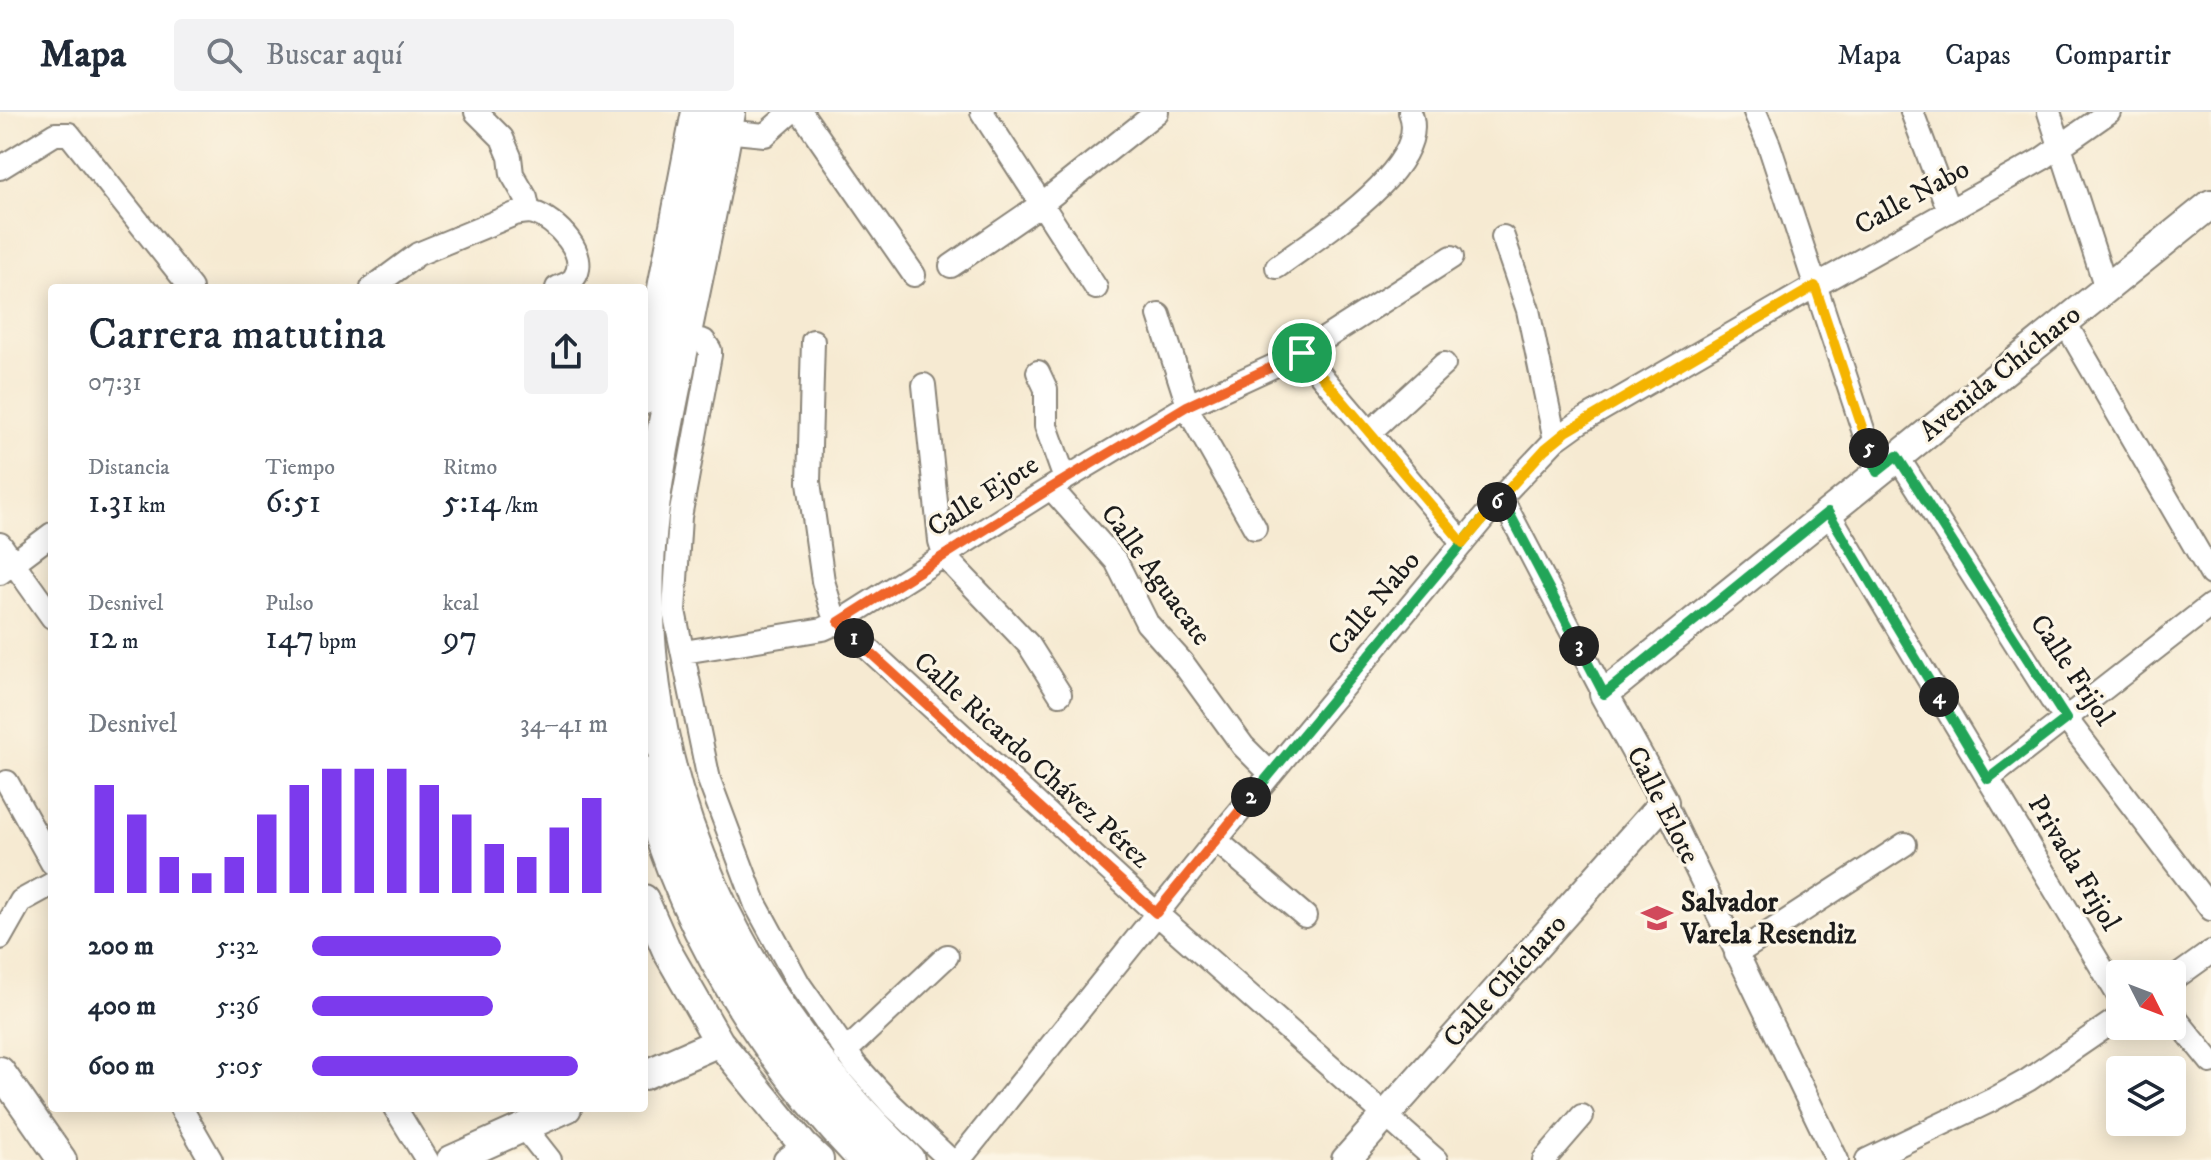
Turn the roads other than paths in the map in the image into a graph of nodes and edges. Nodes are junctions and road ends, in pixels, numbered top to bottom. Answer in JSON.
{"nodes":[{"id":1,"x":476,"y":112,"type":"edge"},
{"id":2,"x":791,"y":112,"type":"edge"},
{"id":3,"x":801,"y":112,"type":"edge"},
{"id":4,"x":982,"y":112,"type":"edge"},
{"id":5,"x":1157,"y":112,"type":"edge"},
{"id":6,"x":1410,"y":112,"type":"edge"},
{"id":7,"x":1755,"y":112,"type":"edge"},
{"id":8,"x":1912,"y":112,"type":"edge"},
{"id":9,"x":2049,"y":112,"type":"edge"},
{"id":10,"x":2109,"y":112,"type":"edge"},
{"id":11,"x":717,"y":118,"type":"edge"},
{"id":12,"x":2061,"y":147,"type":"junction"},
{"id":13,"x":0,"y":168,"type":"edge"},
{"id":14,"x":2211,"y":204,"type":"edge"},
{"id":15,"x":1040,"y":205,"type":"junction"},
{"id":16,"x":1949,"y":211,"type":"junction"},
{"id":17,"x":529,"y":212,"type":"junction"},
{"id":18,"x":1503,"y":237,"type":"dead end"},
{"id":19,"x":1452,"y":257,"type":"dead end"},
{"id":20,"x":951,"y":266,"type":"dead end"},
{"id":21,"x":1277,"y":267,"type":"dead end"},
{"id":22,"x":914,"y":275,"type":"dead end"},
{"id":23,"x":188,"y":284,"type":"edge"},
{"id":24,"x":377,"y":284,"type":"edge"},
{"id":25,"x":565,"y":284,"type":"edge"},
{"id":26,"x":1815,"y":286,"type":"junction"},
{"id":27,"x":1096,"y":288,"type":"dead end"},
{"id":28,"x":2106,"y":288,"type":"junction"},
{"id":29,"x":1159,"y":315,"type":"dead end"},
{"id":30,"x":2064,"y":321,"type":"junction"},
{"id":31,"x":813,"y":341,"type":"dead end"},
{"id":32,"x":1302,"y":353,"type":"junction"},
{"id":33,"x":1444,"y":364,"type":"dead end"},
{"id":34,"x":1038,"y":372,"type":"dead end"},
{"id":35,"x":648,"y":382,"type":"edge"},
{"id":36,"x":924,"y":385,"type":"dead end"},
{"id":37,"x":1187,"y":406,"type":"junction"},
{"id":38,"x":1370,"y":432,"type":"junction"},
{"id":39,"x":1555,"y":440,"type":"junction"},
{"id":40,"x":1887,"y":464,"type":"junction"},
{"id":41,"x":1058,"y":483,"type":"junction"},
{"id":42,"x":1501,"y":497,"type":"junction"},
{"id":43,"x":1828,"y":512,"type":"junction"},
{"id":44,"x":666,"y":515,"type":"junction"},
{"id":45,"x":1255,"y":528,"type":"dead end"},
{"id":46,"x":48,"y":537,"type":"edge"},
{"id":47,"x":1463,"y":543,"type":"junction"},
{"id":48,"x":0,"y":544,"type":"edge"},
{"id":49,"x":945,"y":557,"type":"junction"},
{"id":50,"x":7,"y":568,"type":"edge"},
{"id":51,"x":2211,"y":574,"type":"edge"},
{"id":52,"x":648,"y":576,"type":"edge"},
{"id":53,"x":648,"y":598,"type":"edge"},
{"id":54,"x":2211,"y":605,"type":"edge"},
{"id":55,"x":48,"y":613,"type":"edge"},
{"id":56,"x":839,"y":622,"type":"junction"},
{"id":57,"x":684,"y":652,"type":"junction"},
{"id":58,"x":1060,"y":694,"type":"dead end"},
{"id":59,"x":1604,"y":694,"type":"junction"},
{"id":60,"x":2066,"y":719,"type":"junction"},
{"id":61,"x":1271,"y":774,"type":"junction"},
{"id":62,"x":1988,"y":779,"type":"junction"},
{"id":63,"x":7,"y":782,"type":"dead end"},
{"id":64,"x":648,"y":790,"type":"edge"},
{"id":65,"x":1664,"y":802,"type":"junction"},
{"id":66,"x":1216,"y":840,"type":"junction"},
{"id":67,"x":1905,"y":844,"type":"dead end"},
{"id":68,"x":48,"y":856,"type":"edge"},
{"id":69,"x":48,"y":886,"type":"edge"},
{"id":70,"x":648,"y":908,"type":"edge"},
{"id":71,"x":2211,"y":909,"type":"edge"},
{"id":72,"x":1156,"y":913,"type":"junction"},
{"id":73,"x":1305,"y":916,"type":"dead end"},
{"id":74,"x":0,"y":938,"type":"edge"},
{"id":75,"x":2211,"y":952,"type":"edge"},
{"id":76,"x":1736,"y":954,"type":"junction"},
{"id":77,"x":947,"y":956,"type":"dead end"},
{"id":78,"x":2186,"y":970,"type":"edge"},
{"id":79,"x":2106,"y":975,"type":"edge"},
{"id":80,"x":2106,"y":1026,"type":"edge"},
{"id":81,"x":2186,"y":1031,"type":"edge"},
{"id":82,"x":719,"y":1042,"type":"junction"},
{"id":83,"x":845,"y":1052,"type":"junction"},
{"id":84,"x":2211,"y":1062,"type":"edge"},
{"id":85,"x":0,"y":1071,"type":"edge"},
{"id":86,"x":648,"y":1073,"type":"edge"},
{"id":87,"x":183,"y":1112,"type":"edge"},
{"id":88,"x":397,"y":1112,"type":"edge"},
{"id":89,"x":558,"y":1112,"type":"edge"},
{"id":90,"x":1386,"y":1115,"type":"junction"},
{"id":91,"x":1582,"y":1116,"type":"dead end"},
{"id":92,"x":524,"y":1127,"type":"junction"},
{"id":93,"x":803,"y":1155,"type":"edge"},
{"id":94,"x":62,"y":1160,"type":"edge"},
{"id":95,"x":211,"y":1160,"type":"edge"},
{"id":96,"x":427,"y":1160,"type":"edge"},
{"id":97,"x":451,"y":1160,"type":"edge"},
{"id":98,"x":550,"y":1160,"type":"edge"},
{"id":99,"x":866,"y":1160,"type":"edge"},
{"id":100,"x":907,"y":1160,"type":"edge"},
{"id":101,"x":950,"y":1160,"type":"edge"},
{"id":102,"x":959,"y":1160,"type":"edge"},
{"id":103,"x":1346,"y":1160,"type":"edge"},
{"id":104,"x":1436,"y":1160,"type":"edge"},
{"id":105,"x":1544,"y":1160,"type":"edge"},
{"id":106,"x":1837,"y":1160,"type":"edge"},
{"id":107,"x":1867,"y":1160,"type":"edge"}],
"edges":[{"from":1,"to":17,"type":"street"},
{"from":2,"to":11,"type":"street"},
{"from":3,"to":22,"type":"street"},
{"from":4,"to":15,"type":"street"},
{"from":5,"to":15,"type":"street"},
{"from":6,"to":21,"type":"street"},
{"from":7,"to":26,"type":"street","name":"Calle Frijol"},
{"from":8,"to":16,"type":"street"},
{"from":9,"to":12,"type":"street"},
{"from":10,"to":12,"type":"street","name":"Calle Nabo"},
{"from":11,"to":35,"type":"main road"},
{"from":11,"to":44,"type":"main road"},
{"from":12,"to":16,"type":"street","name":"Calle Nabo"},
{"from":12,"to":28,"type":"street"},
{"from":13,"to":23,"type":"street"},
{"from":14,"to":28,"type":"street","name":"Avenida Chícharo"},
{"from":15,"to":20,"type":"street"},
{"from":15,"to":27,"type":"street"},
{"from":16,"to":26,"type":"street","name":"Calle Nabo"},
{"from":17,"to":24,"type":"street"},
{"from":17,"to":25,"type":"street"},
{"from":18,"to":39,"type":"street"},
{"from":19,"to":32,"type":"street","name":"Calle Ejote"},
{"from":26,"to":39,"type":"street","name":"Calle Nabo"},
{"from":26,"to":40,"type":"street","name":"Calle Frijol"},
{"from":28,"to":30,"type":"street","name":"Avenida Chícharo"},
{"from":29,"to":37,"type":"street"},
{"from":30,"to":40,"type":"street","name":"Avenida Chícharo"},
{"from":30,"to":51,"type":"street"},
{"from":31,"to":56,"type":"street","name":"Calle Ricardo Chávez Pérez"},
{"from":32,"to":37,"type":"street","name":"Calle Ejote"},
{"from":32,"to":38,"type":"street"},
{"from":33,"to":38,"type":"street"},
{"from":34,"to":41,"type":"street","name":"Calle Aguacate"},
{"from":36,"to":49,"type":"street"},
{"from":37,"to":41,"type":"street","name":"Calle Ejote"},
{"from":37,"to":45,"type":"street"},
{"from":38,"to":47,"type":"street"},
{"from":39,"to":42,"type":"street","name":"Calle Nabo"},
{"from":40,"to":43,"type":"street","name":"Avenida Chícharo"},
{"from":40,"to":60,"type":"street","name":"Calle Frijol"},
{"from":41,"to":49,"type":"street","name":"Calle Ejote"},
{"from":41,"to":61,"type":"street","name":"Calle Aguacate"},
{"from":42,"to":47,"type":"street","name":"Calle Nabo"},
{"from":42,"to":59,"type":"street","name":"Calle Elote"},
{"from":43,"to":59,"type":"street","name":"Avenida Chícharo"},
{"from":43,"to":62,"type":"street","name":"Privada Frijol"},
{"from":44,"to":52,"type":"main road"},
{"from":44,"to":57,"type":"street"},
{"from":46,"to":50,"type":"street"},
{"from":47,"to":61,"type":"street","name":"Calle Nabo"},
{"from":48,"to":50,"type":"street"},
{"from":49,"to":56,"type":"street","name":"Calle Ejote"},
{"from":49,"to":58,"type":"street"},
{"from":50,"to":55,"type":"street"},
{"from":53,"to":100,"type":"main road"},
{"from":54,"to":60,"type":"street"},
{"from":56,"to":57,"type":"street","name":"Calle Ejote"},
{"from":56,"to":72,"type":"street","name":"Calle Ricardo Chávez Pérez"},
{"from":57,"to":83,"type":"street"},
{"from":59,"to":65,"type":"street","name":"Calle Elote"},
{"from":60,"to":62,"type":"street"},
{"from":60,"to":71,"type":"street","name":"Calle Frijol"},
{"from":61,"to":66,"type":"street","name":"Calle Nabo"},
{"from":62,"to":79,"type":"street","name":"Privada Frijol"},
{"from":63,"to":68,"type":"street"},
{"from":64,"to":99,"type":"main road"},
{"from":65,"to":76,"type":"street","name":"Calle Elote"},
{"from":65,"to":90,"type":"street","name":"Calle Chícharo"},
{"from":66,"to":72,"type":"street","name":"Calle Nabo"},
{"from":66,"to":73,"type":"street"},
{"from":67,"to":76,"type":"street"},
{"from":69,"to":74,"type":"street"},
{"from":70,"to":82,"type":"street"},
{"from":72,"to":90,"type":"street","name":"Calle Ricardo Chávez Pérez"},
{"from":72,"to":102,"type":"street","name":"Calle Nabo"},
{"from":75,"to":78,"type":"street"},
{"from":76,"to":106,"type":"street","name":"Calle Elote"},
{"from":77,"to":83,"type":"street"},
{"from":80,"to":107,"type":"street"},
{"from":81,"to":84,"type":"street"},
{"from":82,"to":86,"type":"street"},
{"from":82,"to":93,"type":"street"},
{"from":83,"to":101,"type":"street"},
{"from":85,"to":94,"type":"street"},
{"from":87,"to":95,"type":"street"},
{"from":88,"to":96,"type":"street"},
{"from":89,"to":92,"type":"street"},
{"from":90,"to":103,"type":"street","name":"Calle Chícharo"},
{"from":90,"to":104,"type":"street","name":"Calle Ricardo Chávez Pérez"},
{"from":91,"to":105,"type":"street"},
{"from":92,"to":97,"type":"street"},
{"from":92,"to":98,"type":"street"}]}
